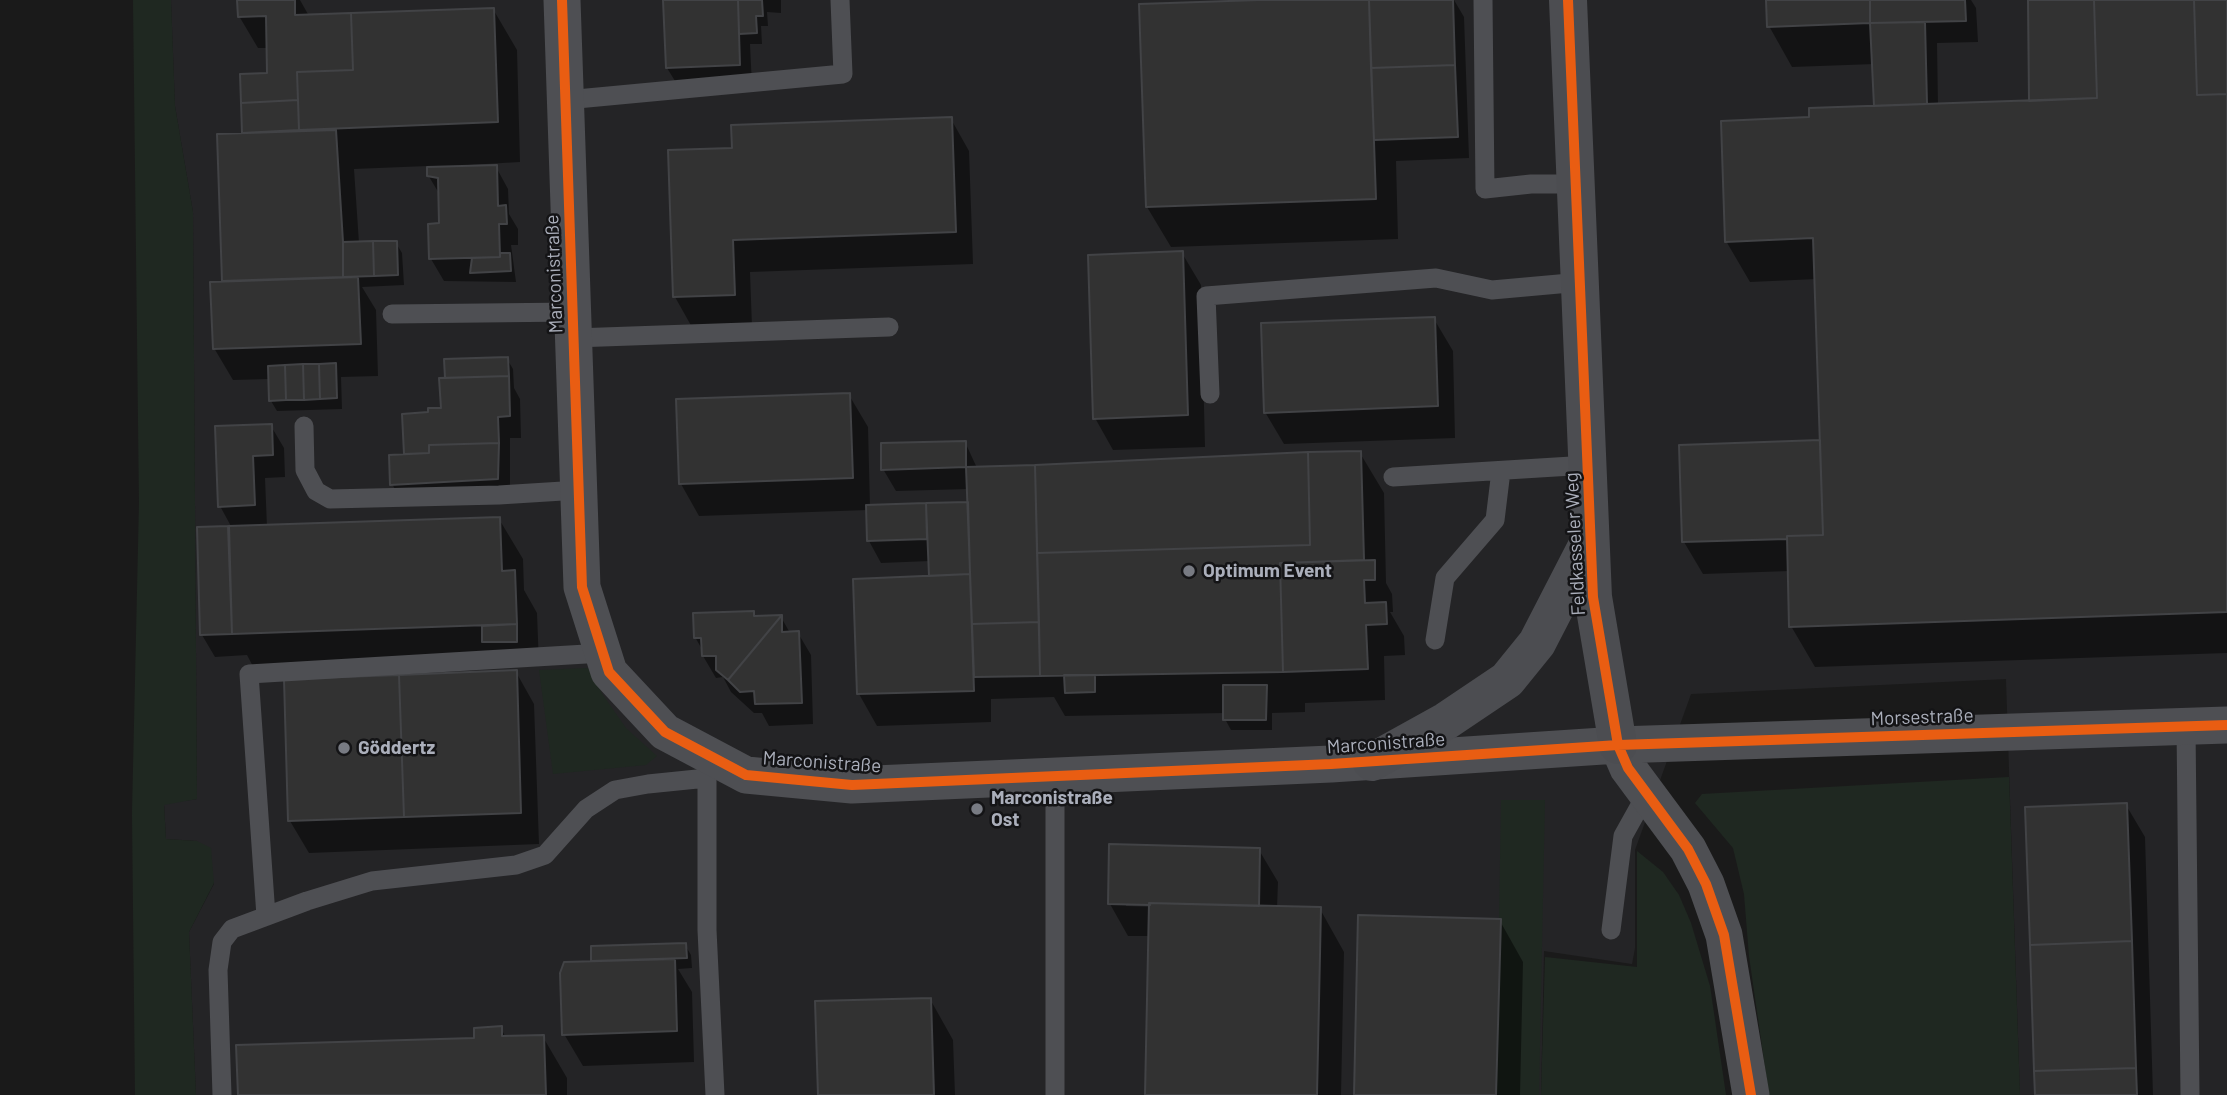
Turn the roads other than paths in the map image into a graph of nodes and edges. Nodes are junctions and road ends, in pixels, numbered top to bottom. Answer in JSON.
{"nodes":[{"id":1,"x":562,"y":0,"type":"edge"},
{"id":2,"x":840,"y":0,"type":"edge"},
{"id":3,"x":1483,"y":0,"type":"edge"},
{"id":4,"x":1568,"y":0,"type":"edge"},
{"id":5,"x":566,"y":100,"type":"junction"},
{"id":6,"x":1576,"y":184,"type":"junction"},
{"id":7,"x":1581,"y":282,"type":"junction"},
{"id":8,"x":392,"y":314,"type":"dead end"},
{"id":9,"x":573,"y":325,"type":"junction"},
{"id":10,"x":889,"y":327,"type":"dead end"},
{"id":11,"x":1210,"y":394,"type":"dead end"},
{"id":12,"x":304,"y":426,"type":"dead end"},
{"id":13,"x":1588,"y":465,"type":"junction"},
{"id":14,"x":1501,"y":471,"type":"junction"},
{"id":15,"x":1393,"y":477,"type":"dead end"},
{"id":16,"x":579,"y":490,"type":"junction"},
{"id":17,"x":1591,"y":539,"type":"junction"},
{"id":18,"x":1435,"y":640,"type":"dead end"},
{"id":19,"x":603,"y":653,"type":"junction"},
{"id":20,"x":2227,"y":725,"type":"edge"},
{"id":21,"x":2186,"y":727,"type":"junction"},
{"id":22,"x":1618,"y":745,"type":"junction"},
{"id":23,"x":1372,"y":762,"type":"junction"},
{"id":24,"x":707,"y":766,"type":"junction"},
{"id":25,"x":1055,"y":776,"type":"junction"},
{"id":26,"x":1647,"y":793,"type":"junction"},
{"id":27,"x":266,"y":916,"type":"junction"},
{"id":28,"x":1611,"y":930,"type":"dead end"},
{"id":29,"x":222,"y":1095,"type":"edge"},
{"id":30,"x":715,"y":1095,"type":"edge"},
{"id":31,"x":1055,"y":1095,"type":"edge"},
{"id":32,"x":1751,"y":1095,"type":"edge"},
{"id":33,"x":2190,"y":1095,"type":"edge"}],
"edges":[{"from":1,"to":5,"type":"street","name":"Marconistraße"},
{"from":2,"to":5,"type":"lane"},
{"from":3,"to":6,"type":"lane"},
{"from":4,"to":6,"type":"street","name":"Feldkasseler Weg"},
{"from":5,"to":9,"type":"street","name":"Marconistraße"},
{"from":6,"to":7,"type":"street","name":"Feldkasseler Weg"},
{"from":7,"to":11,"type":"lane"},
{"from":7,"to":13,"type":"street","name":"Feldkasseler Weg"},
{"from":8,"to":9,"type":"lane"},
{"from":9,"to":10,"type":"lane"},
{"from":9,"to":16,"type":"street","name":"Marconistraße"},
{"from":12,"to":16,"type":"lane"},
{"from":13,"to":14,"type":"lane"},
{"from":13,"to":17,"type":"street","name":"Feldkasseler Weg"},
{"from":14,"to":15,"type":"lane"},
{"from":14,"to":18,"type":"lane"},
{"from":16,"to":19,"type":"street","name":"Marconistraße"},
{"from":17,"to":22,"type":"street","name":"Feldkasseler Weg"},
{"from":17,"to":23,"type":"street"},
{"from":19,"to":24,"type":"street","name":"Marconistraße"},
{"from":19,"to":27,"type":"lane"},
{"from":20,"to":21,"type":"street","name":"Morsestraße"},
{"from":21,"to":22,"type":"street","name":"Morsestraße"},
{"from":21,"to":33,"type":"lane"},
{"from":22,"to":23,"type":"street","name":"Marconistraße"},
{"from":22,"to":26,"type":"street","name":"Feldkasseler Weg"},
{"from":23,"to":25,"type":"street","name":"Marconistraße"},
{"from":24,"to":25,"type":"street","name":"Marconistraße"},
{"from":24,"to":27,"type":"lane"},
{"from":24,"to":30,"type":"lane"},
{"from":25,"to":31,"type":"lane"},
{"from":26,"to":28,"type":"lane"},
{"from":26,"to":32,"type":"street","name":"Feldkasseler Weg"},
{"from":27,"to":29,"type":"lane"}]}
